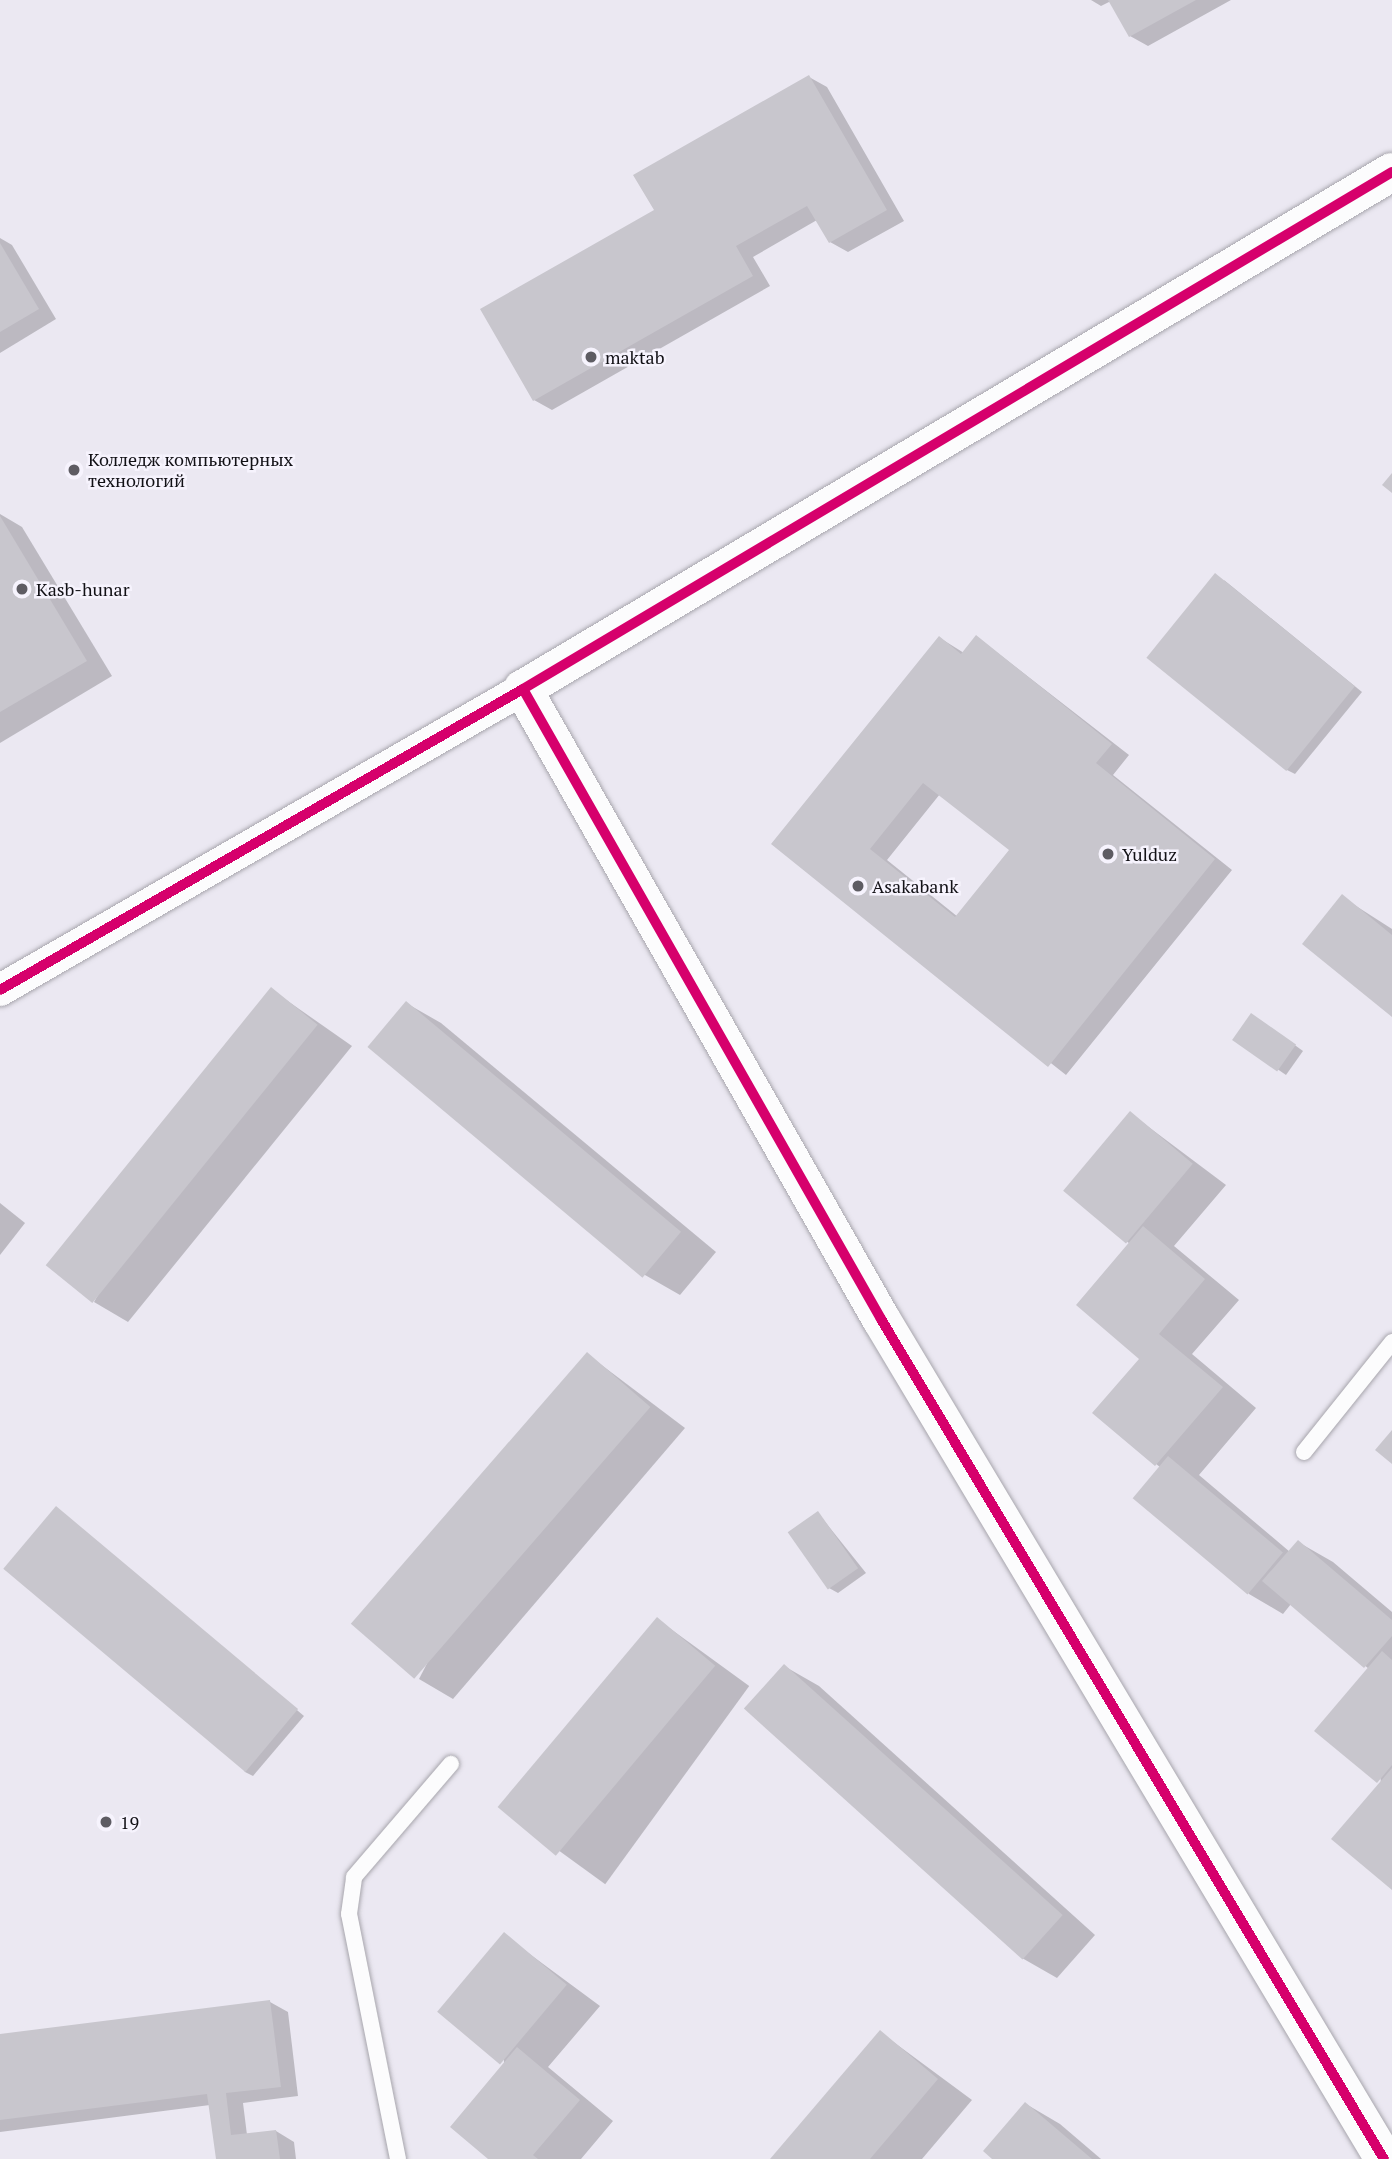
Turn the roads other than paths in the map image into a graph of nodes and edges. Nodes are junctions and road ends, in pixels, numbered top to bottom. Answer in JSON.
{"nodes":[{"id":1,"x":1392,"y":172,"type":"edge"},
{"id":2,"x":523,"y":690,"type":"junction"},
{"id":3,"x":0,"y":990,"type":"edge"},
{"id":4,"x":1392,"y":1342,"type":"edge"},
{"id":5,"x":1304,"y":1452,"type":"dead end"},
{"id":6,"x":451,"y":1764,"type":"dead end"},
{"id":7,"x":398,"y":2159,"type":"edge"},
{"id":8,"x":1384,"y":2159,"type":"edge"}],
"edges":[{"from":1,"to":2,"type":"street"},
{"from":2,"to":3,"type":"street"},
{"from":2,"to":8,"type":"street"},
{"from":4,"to":5,"type":"lane"},
{"from":6,"to":7,"type":"lane"}]}
